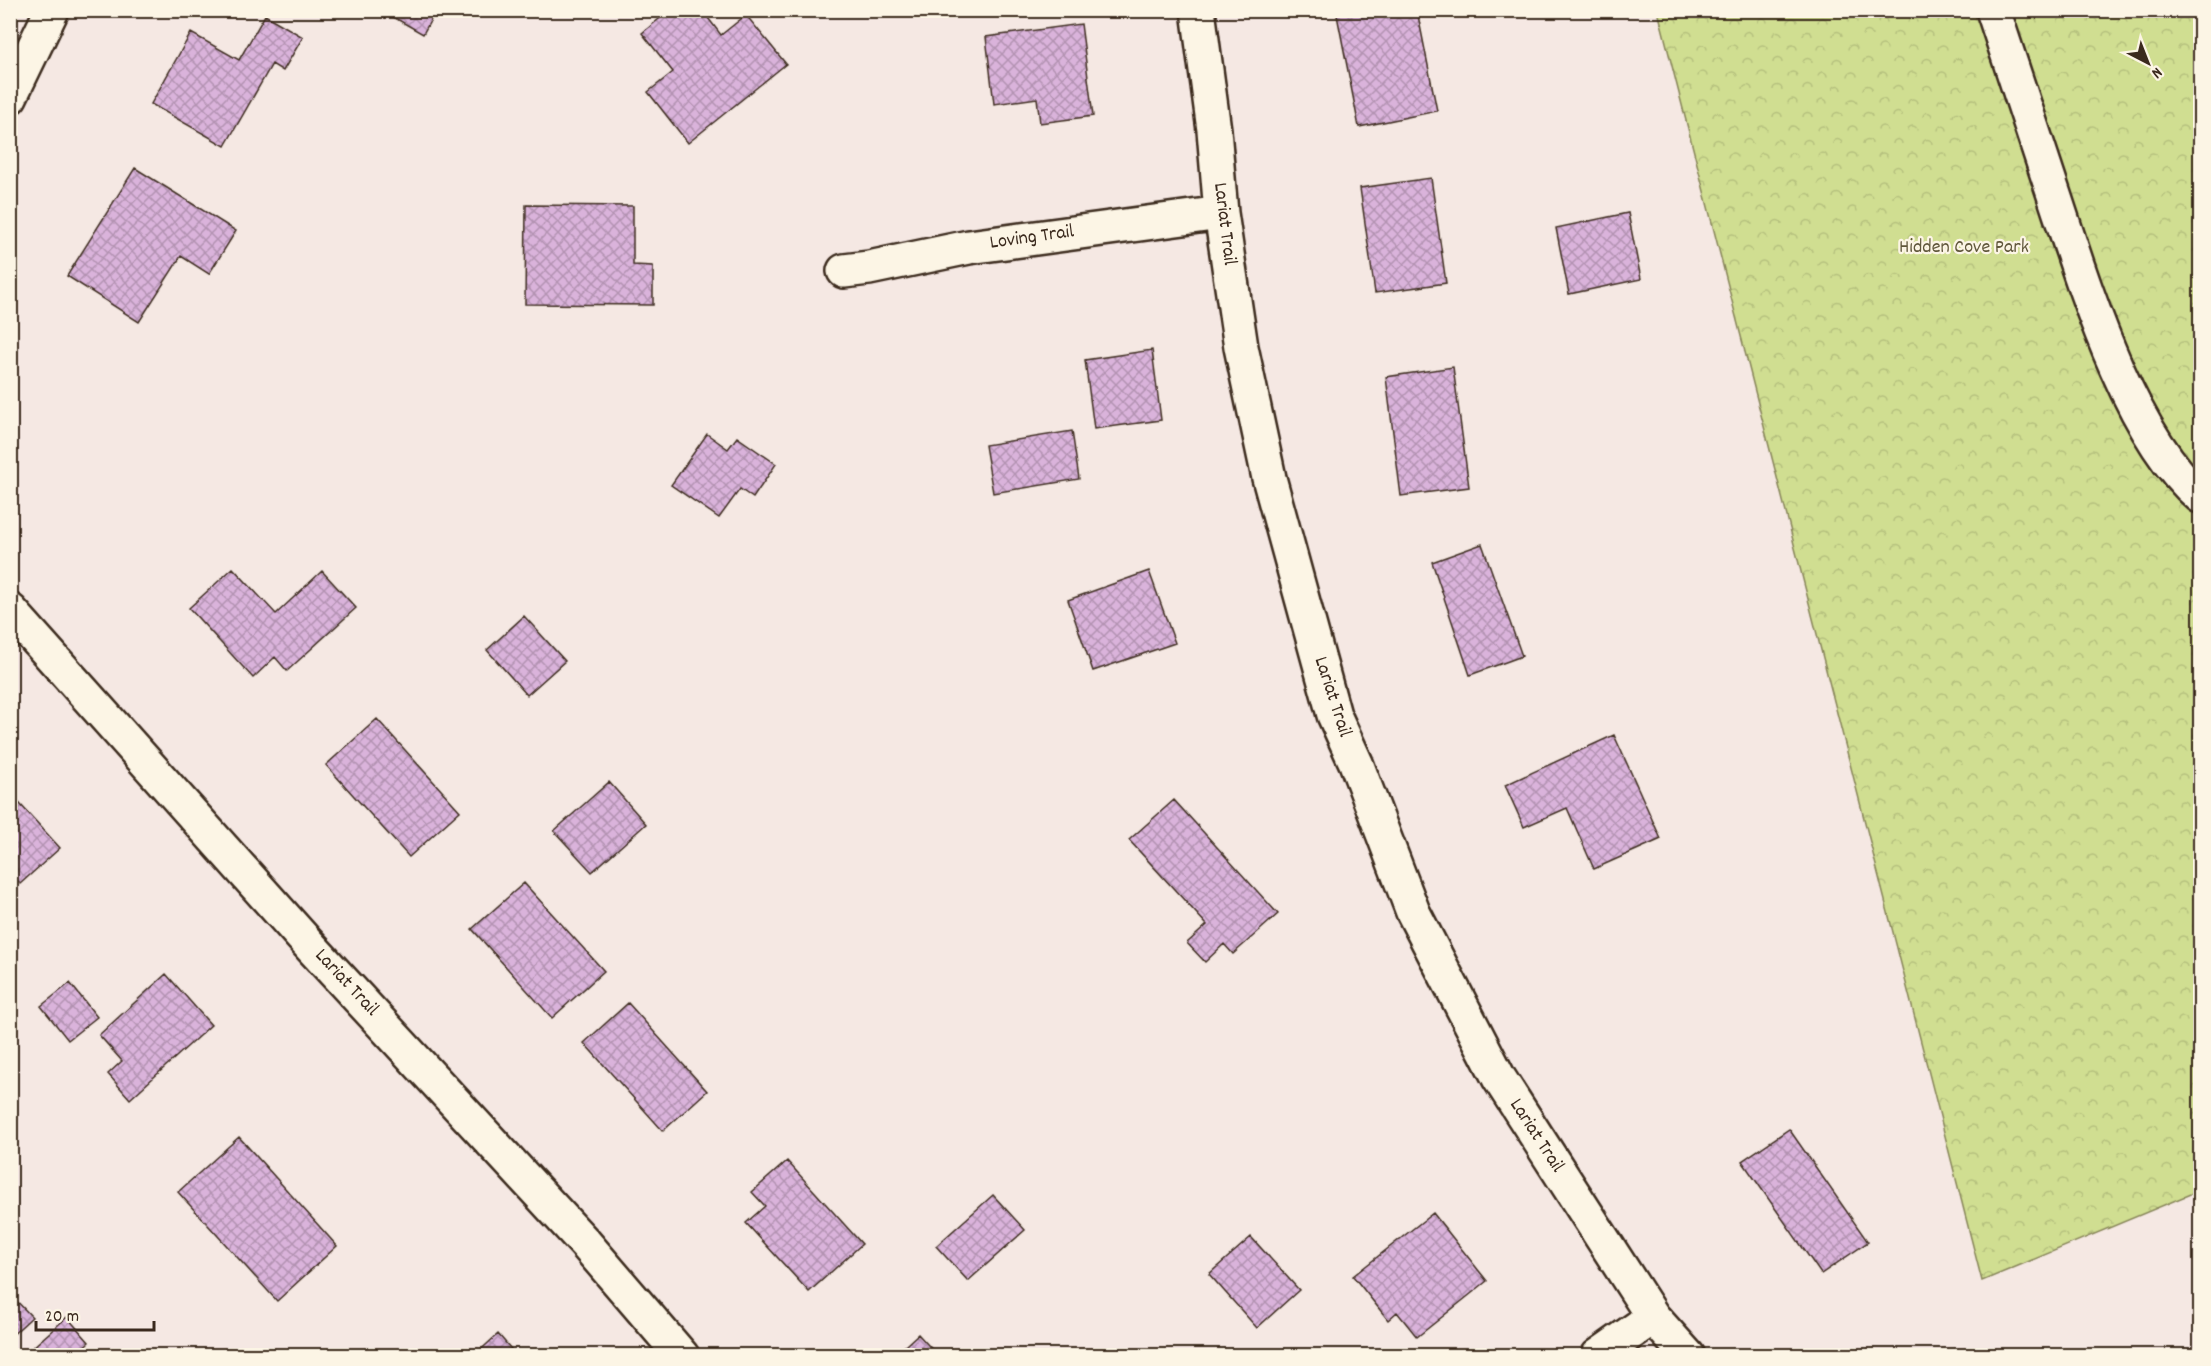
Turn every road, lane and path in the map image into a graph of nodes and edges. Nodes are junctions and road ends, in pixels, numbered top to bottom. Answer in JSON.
{"nodes":[{"id":1,"x":52,"y":10,"type":"edge"},
{"id":2,"x":1198,"y":10,"type":"edge"},
{"id":3,"x":1993,"y":10,"type":"edge"},
{"id":4,"x":10,"y":97,"type":"edge"},
{"id":5,"x":1221,"y":213,"type":"junction"},
{"id":6,"x":844,"y":271,"type":"dead end"},
{"id":7,"x":2200,"y":496,"type":"edge"},
{"id":8,"x":10,"y":610,"type":"edge"},
{"id":9,"x":1653,"y":1317,"type":"junction"},
{"id":10,"x":682,"y":1356,"type":"edge"},
{"id":11,"x":1598,"y":1356,"type":"edge"},
{"id":12,"x":1688,"y":1356,"type":"edge"}],
"edges":[{"from":1,"to":4,"type":"street"},
{"from":2,"to":5,"type":"street","name":"Lariat Trail"},
{"from":3,"to":7,"type":"street"},
{"from":5,"to":6,"type":"street","name":"Loving Trail"},
{"from":5,"to":9,"type":"street","name":"Lariat Trail"},
{"from":8,"to":10,"type":"street","name":"Lariat Trail"},
{"from":9,"to":11,"type":"street"},
{"from":9,"to":12,"type":"street","name":"Lariat Trail"}]}
